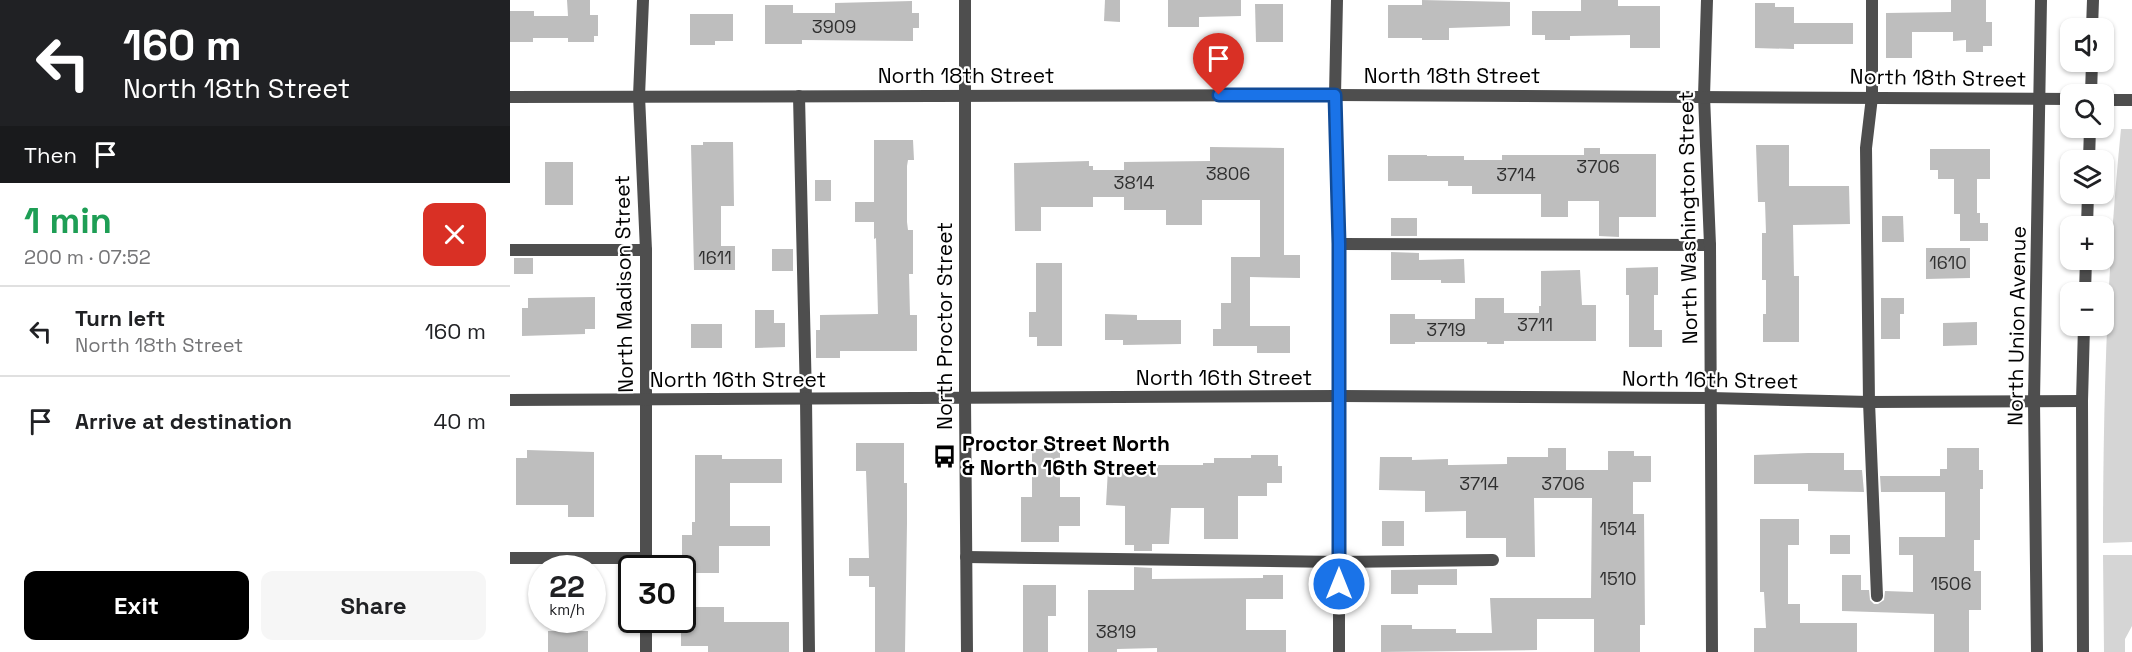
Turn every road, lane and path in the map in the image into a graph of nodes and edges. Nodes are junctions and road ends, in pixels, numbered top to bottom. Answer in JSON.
{"nodes":[{"id":1,"x":643,"y":0,"type":"edge"},
{"id":2,"x":965,"y":0,"type":"edge"},
{"id":3,"x":1337,"y":0,"type":"edge"},
{"id":4,"x":1707,"y":0,"type":"edge"},
{"id":5,"x":1872,"y":0,"type":"edge"},
{"id":6,"x":2041,"y":0,"type":"edge"},
{"id":7,"x":2093,"y":0,"type":"edge"},
{"id":8,"x":2092,"y":18,"type":"edge"},
{"id":9,"x":1335,"y":95,"type":"junction"},
{"id":10,"x":639,"y":96,"type":"junction"},
{"id":11,"x":799,"y":96,"type":"junction"},
{"id":12,"x":964,"y":96,"type":"junction"},
{"id":13,"x":1704,"y":96,"type":"junction"},
{"id":14,"x":510,"y":97,"type":"edge"},
{"id":15,"x":1872,"y":97,"type":"junction"},
{"id":16,"x":2041,"y":98,"type":"junction"},
{"id":17,"x":2060,"y":99,"type":"edge"},
{"id":18,"x":2114,"y":100,"type":"edge"},
{"id":19,"x":2132,"y":100,"type":"edge"},
{"id":20,"x":1339,"y":244,"type":"junction"},
{"id":21,"x":1710,"y":245,"type":"junction"},
{"id":22,"x":510,"y":250,"type":"edge"},
{"id":23,"x":646,"y":250,"type":"junction"},
{"id":24,"x":2084,"y":336,"type":"edge"},
{"id":25,"x":1339,"y":396,"type":"junction"},
{"id":26,"x":1711,"y":398,"type":"junction"},
{"id":27,"x":646,"y":399,"type":"junction"},
{"id":28,"x":806,"y":399,"type":"junction"},
{"id":29,"x":965,"y":399,"type":"junction"},
{"id":30,"x":510,"y":400,"type":"edge"},
{"id":31,"x":2034,"y":401,"type":"junction"},
{"id":32,"x":2082,"y":401,"type":"junction"},
{"id":33,"x":1869,"y":402,"type":"junction"},
{"id":34,"x":646,"y":555,"type":"edge"},
{"id":35,"x":966,"y":557,"type":"junction"},
{"id":36,"x":510,"y":558,"type":"edge"},
{"id":37,"x":1493,"y":560,"type":"dead end"},
{"id":38,"x":618,"y":562,"type":"edge"},
{"id":39,"x":1339,"y":562,"type":"junction"},
{"id":40,"x":1877,"y":596,"type":"dead end"},
{"id":41,"x":646,"y":633,"type":"edge"},
{"id":42,"x":646,"y":652,"type":"edge"},
{"id":43,"x":809,"y":652,"type":"edge"},
{"id":44,"x":967,"y":652,"type":"edge"},
{"id":45,"x":1339,"y":652,"type":"edge"},
{"id":46,"x":1712,"y":652,"type":"edge"},
{"id":47,"x":2037,"y":652,"type":"edge"},
{"id":48,"x":2083,"y":652,"type":"edge"}],
"edges":[{"from":1,"to":10,"type":"street","name":"North Madison Street"},
{"from":2,"to":12,"type":"street","name":"North Proctor Street"},
{"from":3,"to":9,"type":"street"},
{"from":4,"to":13,"type":"street","name":"North Washington Street"},
{"from":5,"to":15,"type":"street"},
{"from":6,"to":16,"type":"street","name":"North Union Avenue"},
{"from":7,"to":8,"type":"street"},
{"from":9,"to":12,"type":"street","name":"North 18th Street"},
{"from":9,"to":13,"type":"street","name":"North 18th Street"},
{"from":9,"to":20,"type":"street"},
{"from":10,"to":11,"type":"street","name":"North 18th Street"},
{"from":10,"to":14,"type":"street","name":"North 18th Street"},
{"from":10,"to":23,"type":"street","name":"North Madison Street"},
{"from":11,"to":12,"type":"street","name":"North 18th Street"},
{"from":11,"to":28,"type":"street"},
{"from":12,"to":29,"type":"street","name":"North Proctor Street"},
{"from":13,"to":15,"type":"street","name":"North 18th Street"},
{"from":13,"to":21,"type":"street","name":"North Washington Street"},
{"from":15,"to":16,"type":"street","name":"North 18th Street"},
{"from":15,"to":33,"type":"street"},
{"from":16,"to":17,"type":"street","name":"North 18th Street"},
{"from":16,"to":31,"type":"street","name":"North Union Avenue"},
{"from":18,"to":19,"type":"street"},
{"from":20,"to":21,"type":"street"},
{"from":20,"to":25,"type":"street"},
{"from":21,"to":26,"type":"street","name":"North Washington Street"},
{"from":22,"to":23,"type":"street"},
{"from":23,"to":27,"type":"street","name":"North Madison Street"},
{"from":24,"to":32,"type":"street"},
{"from":25,"to":26,"type":"street","name":"North 16th Street"},
{"from":25,"to":29,"type":"street","name":"North 16th Street"},
{"from":25,"to":39,"type":"street"},
{"from":26,"to":33,"type":"street","name":"North 16th Street"},
{"from":26,"to":46,"type":"street","name":"North Washington Street"},
{"from":27,"to":28,"type":"street","name":"North 16th Street"},
{"from":27,"to":30,"type":"street","name":"North 16th Street"},
{"from":27,"to":34,"type":"street","name":"North Madison Street"},
{"from":28,"to":29,"type":"street","name":"North 16th Street"},
{"from":28,"to":43,"type":"street"},
{"from":29,"to":35,"type":"street","name":"North Proctor Street"},
{"from":31,"to":32,"type":"street","name":"North 16th Street"},
{"from":31,"to":33,"type":"street","name":"North 16th Street"},
{"from":31,"to":47,"type":"street","name":"North Union Avenue"},
{"from":32,"to":48,"type":"street"},
{"from":33,"to":40,"type":"street"},
{"from":35,"to":39,"type":"street"},
{"from":35,"to":44,"type":"street","name":"North Proctor Street"},
{"from":36,"to":38,"type":"street"},
{"from":37,"to":39,"type":"street"},
{"from":39,"to":45,"type":"street"},
{"from":41,"to":42,"type":"street"}]}
